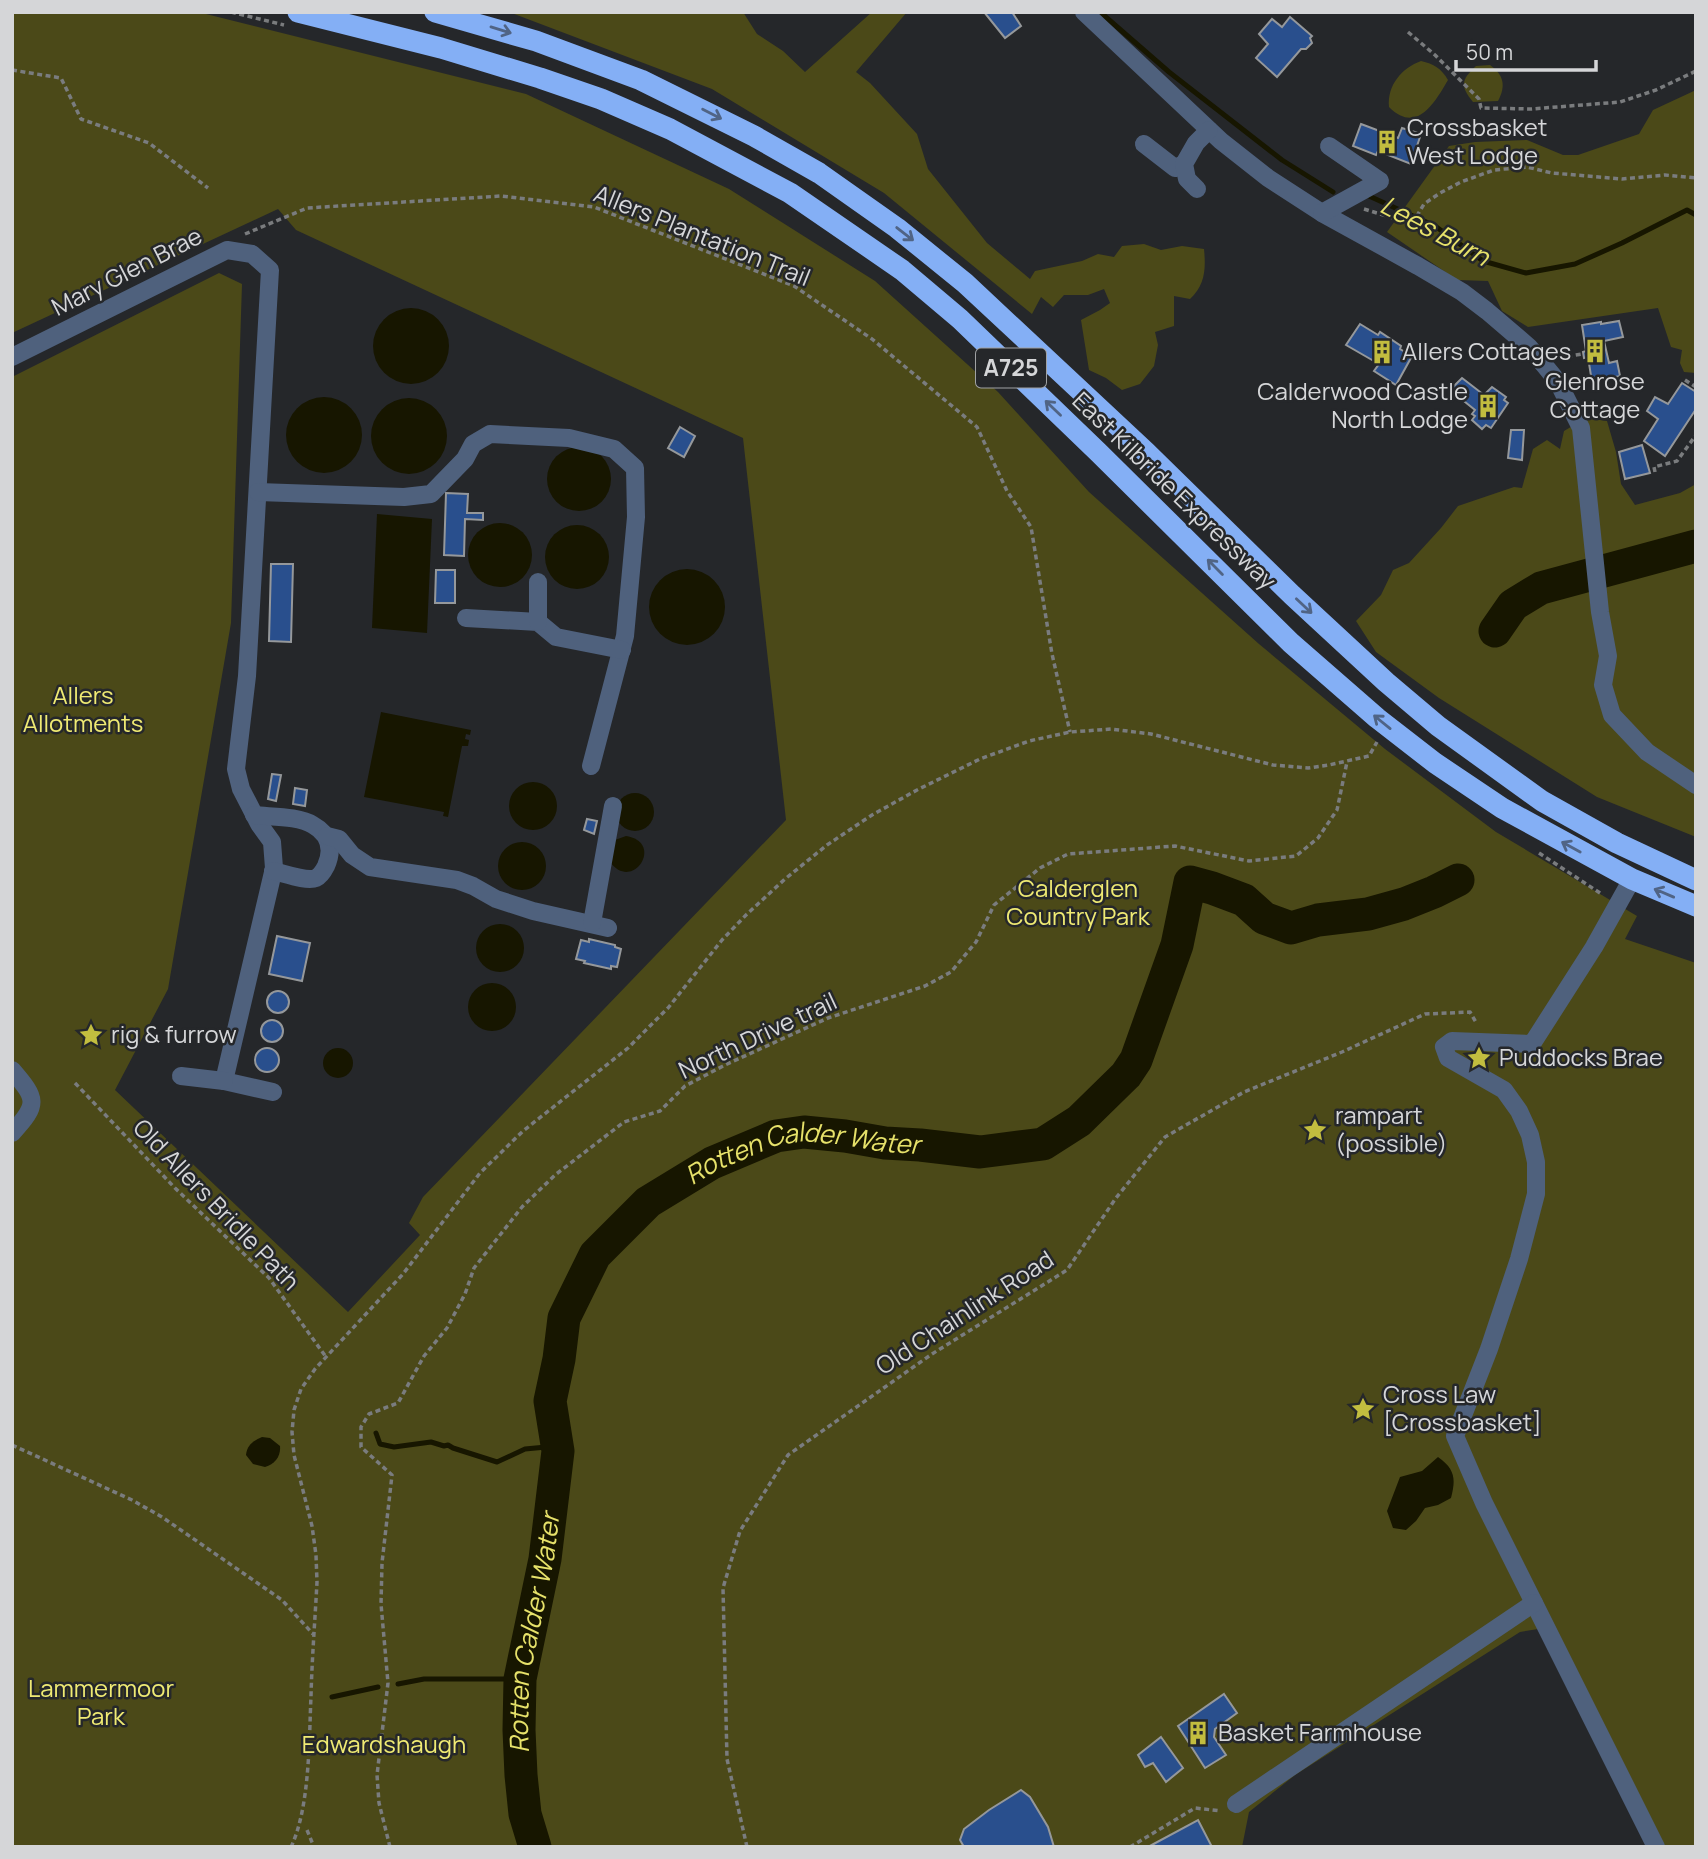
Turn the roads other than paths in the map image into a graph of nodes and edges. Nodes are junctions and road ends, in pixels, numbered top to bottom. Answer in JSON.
{"nodes":[{"id":1,"x":435,"y":12,"type":"edge"},
{"id":2,"x":1084,"y":12,"type":"edge"},
{"id":3,"x":291,"y":19,"type":"edge"},
{"id":4,"x":1209,"y":130,"type":"junction"},
{"id":5,"x":1144,"y":144,"type":"dead end"},
{"id":6,"x":1329,"y":146,"type":"dead end"},
{"id":7,"x":1184,"y":164,"type":"junction"},
{"id":8,"x":1196,"y":189,"type":"dead end"},
{"id":9,"x":1322,"y":213,"type":"junction"},
{"id":10,"x":12,"y":357,"type":"edge"},
{"id":11,"x":258,"y":492,"type":"junction"},
{"id":12,"x":538,"y":582,"type":"dead end"},
{"id":13,"x":466,"y":618,"type":"dead end"},
{"id":14,"x":538,"y":622,"type":"junction"},
{"id":15,"x":622,"y":650,"type":"junction"},
{"id":16,"x":591,"y":766,"type":"dead end"},
{"id":17,"x":1696,"y":785,"type":"edge"},
{"id":18,"x":613,"y":806,"type":"dead end"},
{"id":19,"x":254,"y":815,"type":"junction"},
{"id":20,"x":327,"y":836,"type":"junction"},
{"id":21,"x":273,"y":871,"type":"junction"},
{"id":22,"x":1632,"y":879,"type":"junction"},
{"id":23,"x":1696,"y":880,"type":"edge"},
{"id":24,"x":1696,"y":906,"type":"edge"},
{"id":25,"x":12,"y":1070,"type":"edge"},
{"id":26,"x":181,"y":1076,"type":"dead end"},
{"id":27,"x":224,"y":1081,"type":"junction"},
{"id":28,"x":273,"y":1092,"type":"dead end"},
{"id":29,"x":12,"y":1133,"type":"edge"},
{"id":30,"x":1534,"y":1603,"type":"junction"},
{"id":31,"x":1236,"y":1804,"type":"road end"},
{"id":32,"x":1657,"y":1847,"type":"edge"}],
"edges":[{"from":1,"to":23,"type":"highway","name":"East Kilbride Expressway","number":"A725","one_way":true},
{"from":2,"to":4,"type":"street"},
{"from":22,"to":3,"type":"highway","name":"East Kilbride Expressway","number":"A725","one_way":true},
{"from":4,"to":7,"type":"street"},
{"from":4,"to":9,"type":"street"},
{"from":5,"to":7,"type":"street"},
{"from":6,"to":9,"type":"street"},
{"from":7,"to":8,"type":"street"},
{"from":9,"to":17,"type":"street"},
{"from":10,"to":11,"type":"street","name":"Mary Glen Brae"},
{"from":11,"to":15,"type":"street"},
{"from":11,"to":19,"type":"street"},
{"from":12,"to":14,"type":"street"},
{"from":13,"to":14,"type":"street"},
{"from":14,"to":15,"type":"street"},
{"from":15,"to":16,"type":"street"},
{"from":18,"to":20,"type":"street"},
{"from":19,"to":20,"type":"street"},
{"from":19,"to":21,"type":"street"},
{"from":20,"to":21,"type":"street"},
{"from":21,"to":27,"type":"street"},
{"from":24,"to":22,"type":"highway","name":"East Kilbride Expressway","number":"A725","one_way":true},
{"from":22,"to":30,"type":"street"},
{"from":25,"to":29,"type":"street"},
{"from":26,"to":27,"type":"street"},
{"from":27,"to":28,"type":"street"},
{"from":30,"to":31,"type":"street"},
{"from":30,"to":32,"type":"street"}]}
